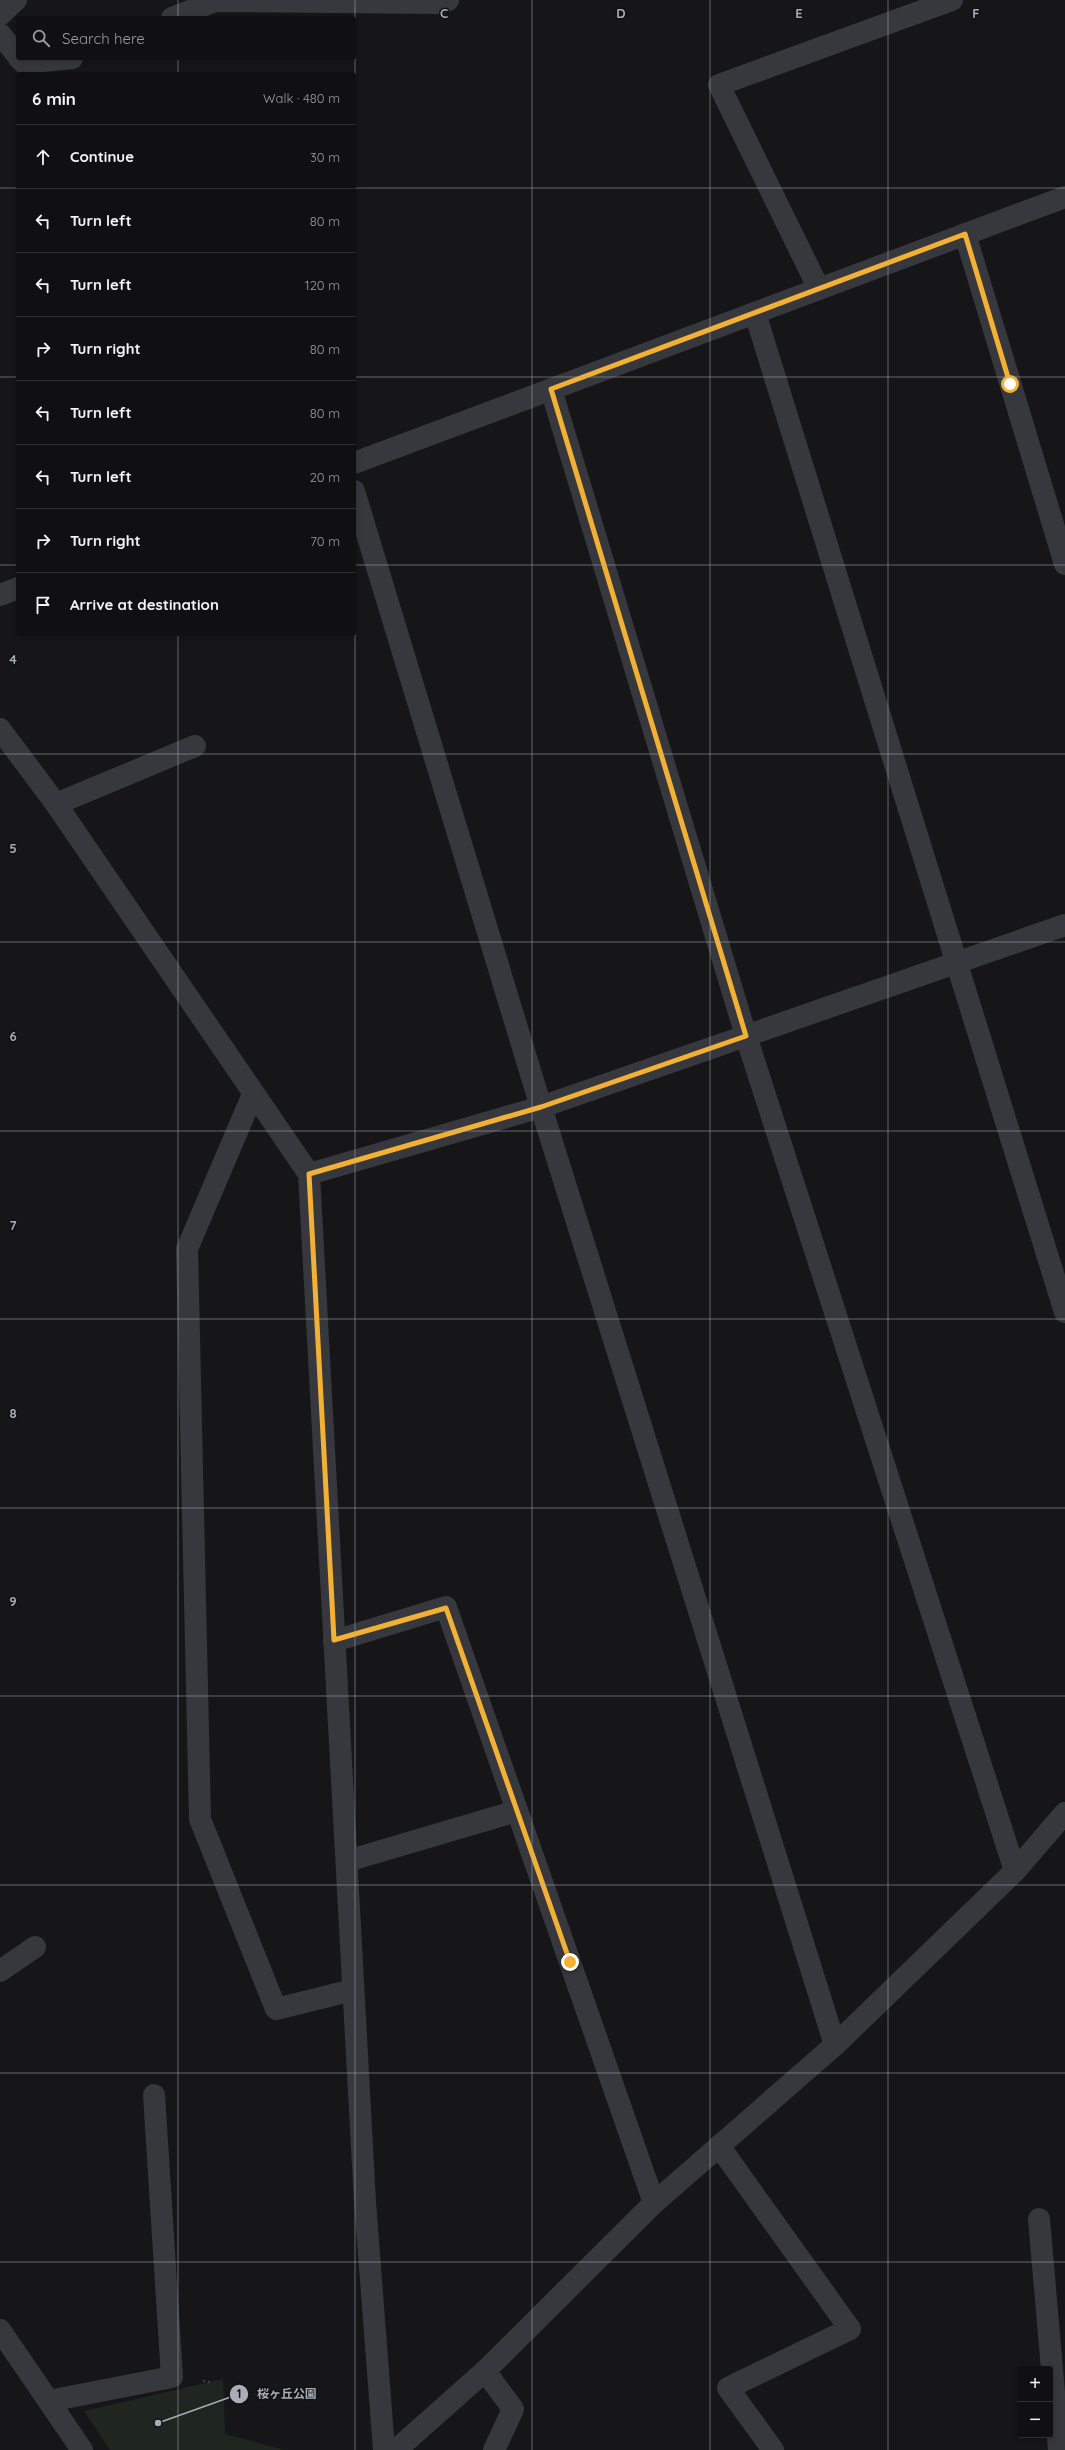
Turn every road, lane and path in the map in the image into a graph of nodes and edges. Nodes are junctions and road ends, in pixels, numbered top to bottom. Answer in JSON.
{"nodes":[{"id":1,"x":16,"y":0,"type":"edge"},
{"id":2,"x":448,"y":0,"type":"edge"},
{"id":3,"x":952,"y":0,"type":"edge"},
{"id":4,"x":0,"y":15,"type":"edge"},
{"id":5,"x":177,"y":16,"type":"edge"},
{"id":6,"x":0,"y":34,"type":"edge"},
{"id":7,"x":16,"y":53,"type":"edge"},
{"id":8,"x":22,"y":60,"type":"edge"},
{"id":9,"x":53,"y":60,"type":"edge"},
{"id":10,"x":1065,"y":197,"type":"edge"},
{"id":11,"x":965,"y":234,"type":"junction"},
{"id":12,"x":819,"y":289,"type":"junction"},
{"id":13,"x":755,"y":313,"type":"junction"},
{"id":14,"x":551,"y":389,"type":"junction"},
{"id":15,"x":356,"y":462,"type":"edge"},
{"id":16,"x":356,"y":498,"type":"edge"},
{"id":17,"x":1065,"y":564,"type":"edge"},
{"id":18,"x":16,"y":589,"type":"edge"},
{"id":19,"x":0,"y":595,"type":"edge"},
{"id":20,"x":0,"y":729,"type":"edge"},
{"id":21,"x":195,"y":746,"type":"dead end"},
{"id":22,"x":56,"y":804,"type":"junction"},
{"id":23,"x":1065,"y":925,"type":"edge"},
{"id":24,"x":957,"y":962,"type":"junction"},
{"id":25,"x":746,"y":1036,"type":"junction"},
{"id":26,"x":253,"y":1094,"type":"junction"},
{"id":27,"x":541,"y":1107,"type":"junction"},
{"id":28,"x":309,"y":1174,"type":"junction"},
{"id":29,"x":1065,"y":1312,"type":"edge"},
{"id":30,"x":334,"y":1640,"type":"junction"},
{"id":31,"x":517,"y":1811,"type":"junction"},
{"id":32,"x":1065,"y":1813,"type":"edge"},
{"id":33,"x":346,"y":1860,"type":"junction"},
{"id":34,"x":1015,"y":1871,"type":"junction"},
{"id":35,"x":35,"y":1947,"type":"dead end"},
{"id":36,"x":0,"y":1971,"type":"edge"},
{"id":37,"x":353,"y":1990,"type":"junction"},
{"id":38,"x":835,"y":2045,"type":"junction"},
{"id":39,"x":154,"y":2095,"type":"dead end"},
{"id":40,"x":719,"y":2146,"type":"junction"},
{"id":41,"x":654,"y":2203,"type":"junction"},
{"id":42,"x":1039,"y":2219,"type":"dead end"},
{"id":43,"x":0,"y":2330,"type":"edge"},
{"id":44,"x":485,"y":2371,"type":"junction"},
{"id":45,"x":49,"y":2402,"type":"junction"},
{"id":46,"x":82,"y":2450,"type":"edge"},
{"id":47,"x":384,"y":2450,"type":"edge"},
{"id":48,"x":396,"y":2450,"type":"edge"},
{"id":49,"x":494,"y":2450,"type":"edge"},
{"id":50,"x":773,"y":2450,"type":"edge"},
{"id":51,"x":1059,"y":2450,"type":"edge"}],
"edges":[{"from":1,"to":4,"type":"street"},
{"from":2,"to":5,"type":"street"},
{"from":3,"to":12,"type":"street"},
{"from":6,"to":7,"type":"street"},
{"from":8,"to":9,"type":"street"},
{"from":10,"to":11,"type":"street"},
{"from":11,"to":12,"type":"street"},
{"from":11,"to":17,"type":"street"},
{"from":12,"to":13,"type":"street"},
{"from":13,"to":14,"type":"street"},
{"from":13,"to":24,"type":"street"},
{"from":14,"to":15,"type":"street"},
{"from":14,"to":25,"type":"street"},
{"from":16,"to":27,"type":"street"},
{"from":18,"to":19,"type":"street"},
{"from":20,"to":22,"type":"street"},
{"from":21,"to":22,"type":"street"},
{"from":22,"to":26,"type":"street"},
{"from":23,"to":24,"type":"street"},
{"from":24,"to":25,"type":"street"},
{"from":24,"to":29,"type":"street"},
{"from":25,"to":27,"type":"street"},
{"from":25,"to":34,"type":"street"},
{"from":26,"to":28,"type":"street"},
{"from":26,"to":37,"type":"street"},
{"from":27,"to":28,"type":"street"},
{"from":27,"to":38,"type":"street"},
{"from":28,"to":30,"type":"street"},
{"from":30,"to":31,"type":"street"},
{"from":30,"to":33,"type":"street"},
{"from":31,"to":33,"type":"street"},
{"from":31,"to":41,"type":"street"},
{"from":32,"to":34,"type":"street"},
{"from":33,"to":37,"type":"street"},
{"from":34,"to":38,"type":"street"},
{"from":35,"to":36,"type":"street"},
{"from":37,"to":47,"type":"street"},
{"from":38,"to":40,"type":"street"},
{"from":39,"to":45,"type":"street"},
{"from":40,"to":41,"type":"street"},
{"from":40,"to":50,"type":"street"},
{"from":41,"to":44,"type":"street"},
{"from":42,"to":51,"type":"street"},
{"from":43,"to":45,"type":"street"},
{"from":44,"to":48,"type":"street"},
{"from":44,"to":49,"type":"street"},
{"from":45,"to":46,"type":"street"}]}
